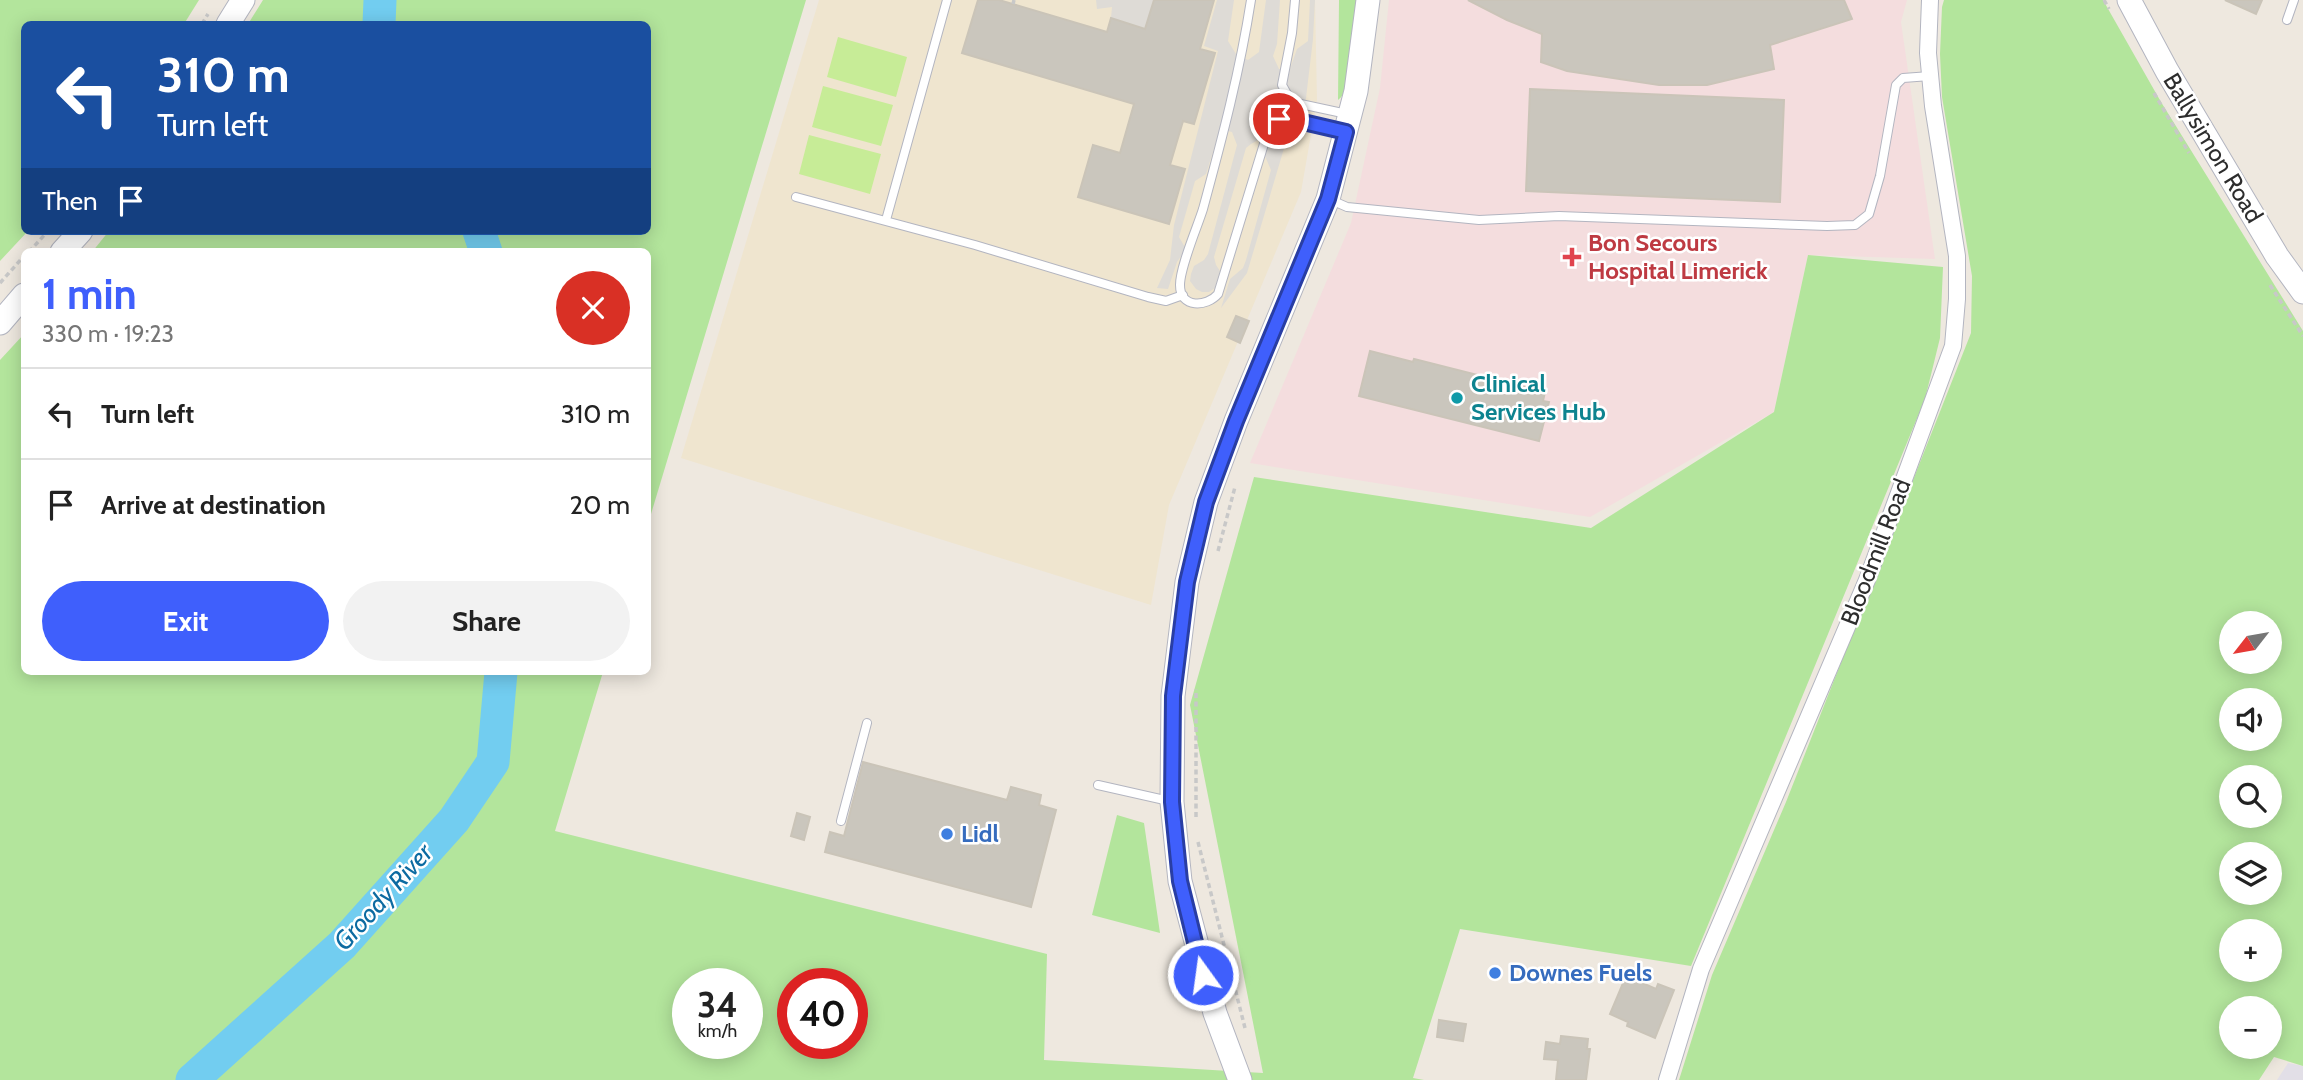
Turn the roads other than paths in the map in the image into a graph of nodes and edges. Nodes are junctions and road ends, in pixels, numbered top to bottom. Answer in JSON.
{"nodes":[{"id":1,"x":243,"y":0,"type":"edge"},
{"id":2,"x":947,"y":0,"type":"edge"},
{"id":3,"x":1251,"y":0,"type":"edge"},
{"id":4,"x":1295,"y":0,"type":"edge"},
{"id":5,"x":1368,"y":0,"type":"edge"},
{"id":6,"x":1930,"y":0,"type":"edge"},
{"id":7,"x":2129,"y":0,"type":"edge"},
{"id":8,"x":2294,"y":0,"type":"edge"},
{"id":9,"x":2287,"y":20,"type":"dead end"},
{"id":10,"x":230,"y":21,"type":"edge"},
{"id":11,"x":1930,"y":76,"type":"junction"},
{"id":12,"x":1348,"y":123,"type":"junction"},
{"id":13,"x":796,"y":197,"type":"dead end"},
{"id":14,"x":1328,"y":199,"type":"junction"},
{"id":15,"x":886,"y":220,"type":"junction"},
{"id":16,"x":77,"y":235,"type":"edge"},
{"id":17,"x":66,"y":248,"type":"edge"},
{"id":18,"x":2303,"y":292,"type":"edge"},
{"id":19,"x":1183,"y":295,"type":"junction"},
{"id":20,"x":21,"y":298,"type":"edge"},
{"id":21,"x":0,"y":323,"type":"edge"},
{"id":22,"x":867,"y":723,"type":"dead end"},
{"id":23,"x":1098,"y":785,"type":"dead end"},
{"id":24,"x":1172,"y":802,"type":"junction"},
{"id":25,"x":841,"y":821,"type":"dead end"},
{"id":26,"x":1240,"y":1080,"type":"edge"},
{"id":27,"x":1667,"y":1080,"type":"edge"}],
"edges":[{"from":1,"to":10,"type":"street"},
{"from":2,"to":15,"type":"lane"},
{"from":3,"to":19,"type":"lane"},
{"from":4,"to":12,"type":"lane"},
{"from":5,"to":12,"type":"street"},
{"from":6,"to":11,"type":"street","name":"Bloodmill Road"},
{"from":7,"to":18,"type":"street","name":"Ballysimon Road"},
{"from":8,"to":9,"type":"lane"},
{"from":11,"to":14,"type":"lane"},
{"from":11,"to":27,"type":"street","name":"Bloodmill Road"},
{"from":12,"to":14,"type":"street"},
{"from":12,"to":19,"type":"lane"},
{"from":13,"to":15,"type":"lane"},
{"from":14,"to":24,"type":"street"},
{"from":15,"to":19,"type":"lane"},
{"from":16,"to":17,"type":"street"},
{"from":20,"to":21,"type":"street"},
{"from":22,"to":25,"type":"lane"},
{"from":23,"to":24,"type":"lane"},
{"from":24,"to":26,"type":"street"}]}
